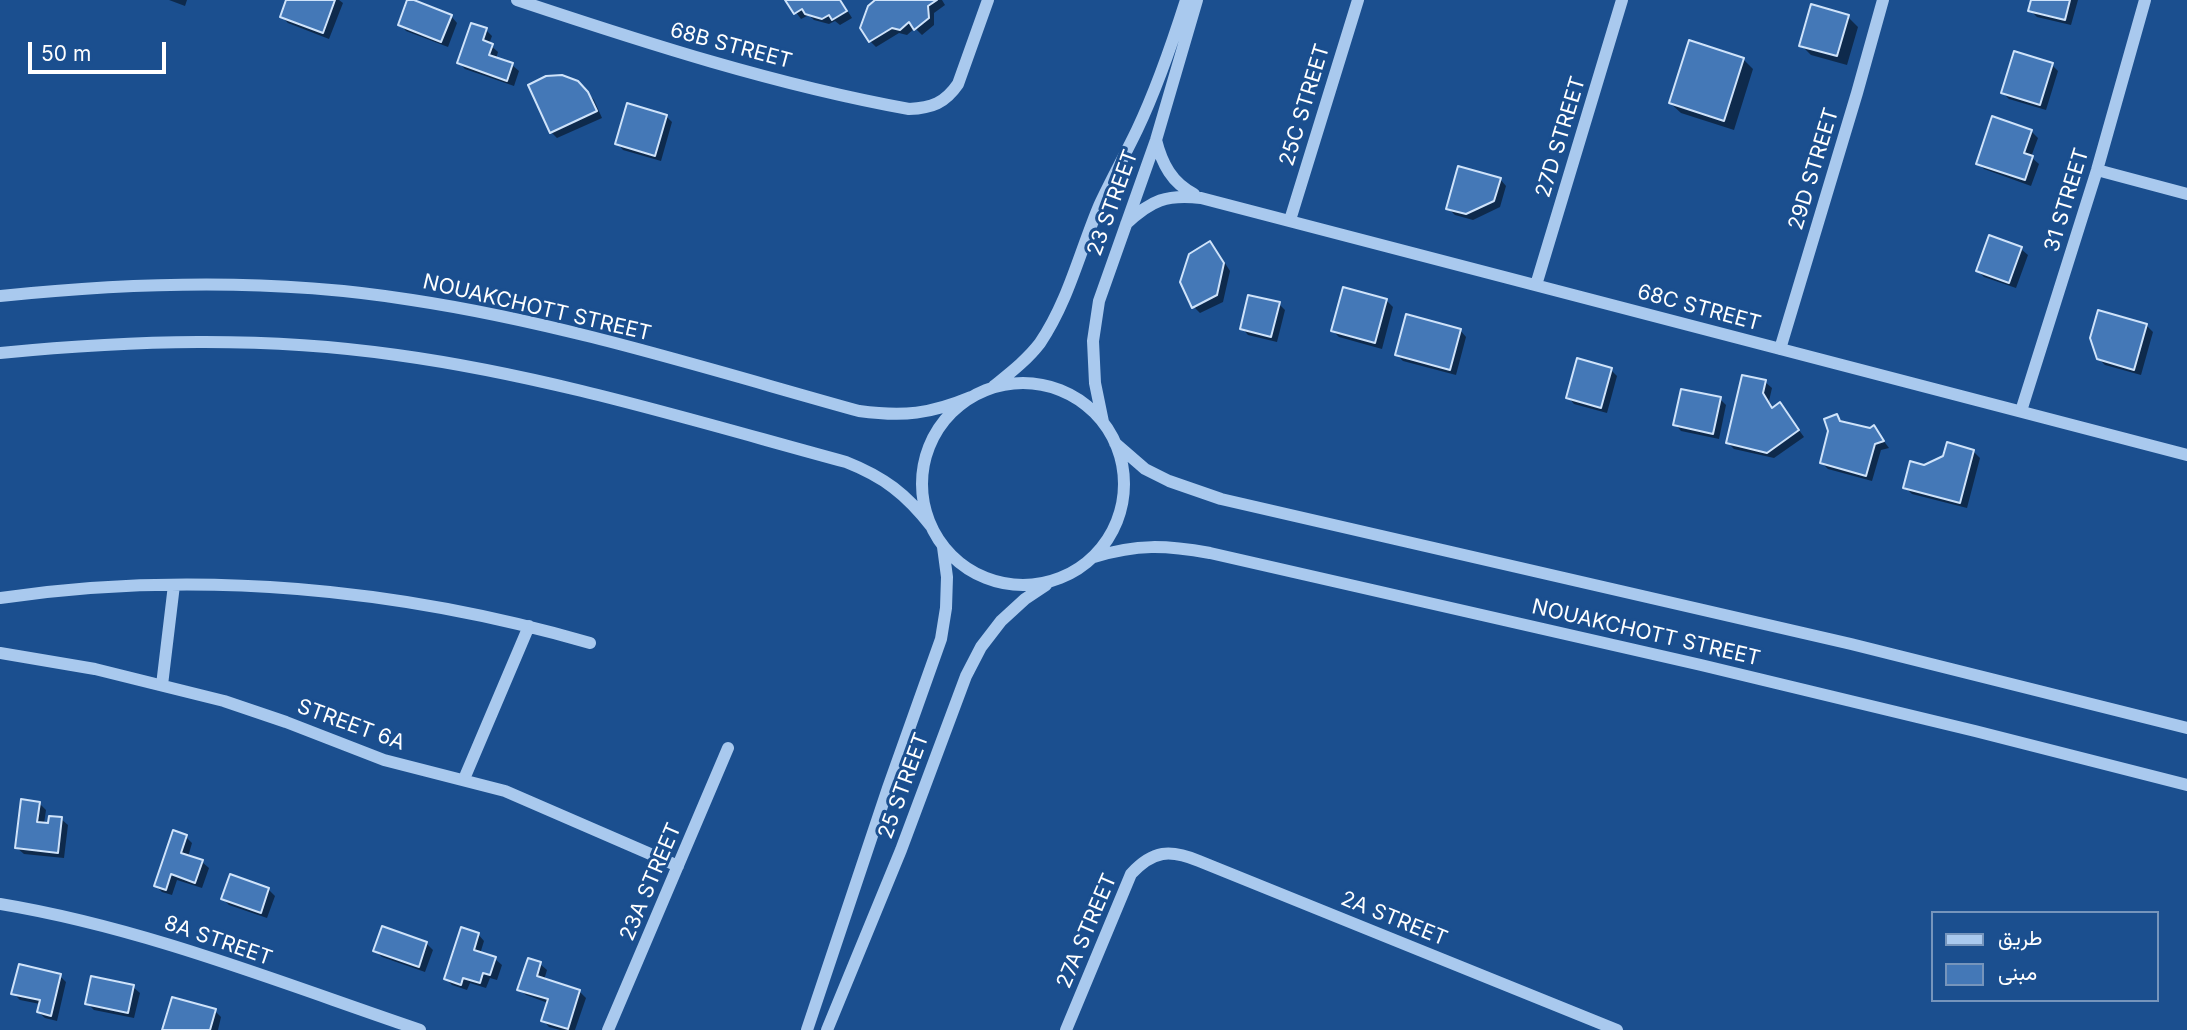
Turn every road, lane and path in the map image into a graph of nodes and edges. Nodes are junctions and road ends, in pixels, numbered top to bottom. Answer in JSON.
{"nodes":[{"id":1,"x":517,"y":0,"type":"edge"},
{"id":2,"x":988,"y":0,"type":"edge"},
{"id":3,"x":1186,"y":0,"type":"edge"},
{"id":4,"x":1196,"y":0,"type":"edge"},
{"id":5,"x":1358,"y":0,"type":"edge"},
{"id":6,"x":1622,"y":0,"type":"edge"},
{"id":7,"x":1883,"y":0,"type":"edge"},
{"id":8,"x":2146,"y":0,"type":"edge"},
{"id":9,"x":1156,"y":140,"type":"junction"},
{"id":10,"x":2097,"y":170,"type":"junction"},
{"id":11,"x":2187,"y":194,"type":"edge"},
{"id":12,"x":1201,"y":198,"type":"junction"},
{"id":13,"x":1290,"y":220,"type":"junction"},
{"id":14,"x":1126,"y":223,"type":"junction"},
{"id":15,"x":1536,"y":285,"type":"junction"},
{"id":16,"x":0,"y":296,"type":"edge"},
{"id":17,"x":1780,"y":349,"type":"junction"},
{"id":18,"x":0,"y":353,"type":"edge"},
{"id":19,"x":993,"y":387,"type":"junction"},
{"id":20,"x":971,"y":397,"type":"junction"},
{"id":21,"x":2021,"y":411,"type":"junction"},
{"id":22,"x":1104,"y":423,"type":"junction"},
{"id":23,"x":1115,"y":443,"type":"junction"},
{"id":24,"x":2187,"y":455,"type":"edge"},
{"id":25,"x":931,"y":526,"type":"junction"},
{"id":26,"x":943,"y":546,"type":"junction"},
{"id":27,"x":1094,"y":557,"type":"junction"},
{"id":28,"x":1052,"y":581,"type":"junction"},
{"id":29,"x":174,"y":585,"type":"junction"},
{"id":30,"x":0,"y":598,"type":"edge"},
{"id":31,"x":529,"y":626,"type":"junction"},
{"id":32,"x":590,"y":643,"type":"dead end"},
{"id":33,"x":0,"y":653,"type":"edge"},
{"id":34,"x":162,"y":685,"type":"junction"},
{"id":35,"x":2187,"y":728,"type":"edge"},
{"id":36,"x":728,"y":748,"type":"dead end"},
{"id":37,"x":464,"y":779,"type":"junction"},
{"id":38,"x":2187,"y":785,"type":"edge"},
{"id":39,"x":1154,"y":855,"type":"joint"},
{"id":40,"x":678,"y":866,"type":"junction"},
{"id":41,"x":0,"y":904,"type":"edge"},
{"id":42,"x":420,"y":1030,"type":"edge"},
{"id":43,"x":608,"y":1030,"type":"edge"},
{"id":44,"x":807,"y":1030,"type":"edge"},
{"id":45,"x":827,"y":1030,"type":"edge"},
{"id":46,"x":1066,"y":1030,"type":"edge"},
{"id":47,"x":1617,"y":1030,"type":"edge"}],
"edges":[{"from":1,"to":2,"type":"street","name":"68B STREET"},
{"from":3,"to":19,"type":"street","name":"23 STREET"},
{"from":4,"to":9,"type":"street","name":"23 STREET"},
{"from":5,"to":13,"type":"street","name":"25C STREET"},
{"from":6,"to":15,"type":"street","name":"27D STREET"},
{"from":7,"to":17,"type":"street","name":"29D STREET"},
{"from":8,"to":10,"type":"street","name":"31 STREET"},
{"from":9,"to":12,"type":"street","name":"68C STREET"},
{"from":9,"to":14,"type":"street","name":"23 STREET"},
{"from":10,"to":11,"type":"street"},
{"from":10,"to":21,"type":"street","name":"31 STREET"},
{"from":12,"to":13,"type":"street","name":"68C STREET"},
{"from":12,"to":14,"type":"street","name":"68C STREET"},
{"from":13,"to":15,"type":"street","name":"68C STREET"},
{"from":14,"to":22,"type":"street","name":"23 STREET"},
{"from":15,"to":17,"type":"street","name":"68C STREET"},
{"from":16,"to":20,"type":"street","name":"NOUAKCHOTT STREET"},
{"from":17,"to":21,"type":"street","name":"68C STREET"},
{"from":18,"to":25,"type":"street"},
{"from":19,"to":20,"type":"street"},
{"from":19,"to":22,"type":"street"},
{"from":20,"to":25,"type":"street"},
{"from":21,"to":24,"type":"street","name":"68C STREET"},
{"from":22,"to":23,"type":"street"},
{"from":23,"to":27,"type":"street"},
{"from":23,"to":35,"type":"street","name":"NOUAKCHOTT STREET"},
{"from":25,"to":26,"type":"street"},
{"from":26,"to":28,"type":"street"},
{"from":26,"to":44,"type":"street","name":"25 STREET"},
{"from":27,"to":28,"type":"street"},
{"from":27,"to":38,"type":"street","name":"NOUAKCHOTT STREET"},
{"from":28,"to":45,"type":"street","name":"25 STREET"},
{"from":29,"to":30,"type":"street"},
{"from":29,"to":31,"type":"street"},
{"from":29,"to":34,"type":"street"},
{"from":31,"to":32,"type":"street"},
{"from":31,"to":37,"type":"street"},
{"from":33,"to":34,"type":"street","name":"STREET 6A"},
{"from":34,"to":37,"type":"street","name":"STREET 6A"},
{"from":36,"to":40,"type":"street","name":"23A STREET"},
{"from":37,"to":40,"type":"street","name":"STREET 6A"},
{"from":39,"to":46,"type":"street","name":"27A STREET"},
{"from":39,"to":47,"type":"street","name":"2A STREET"},
{"from":40,"to":43,"type":"street","name":"23A STREET"},
{"from":41,"to":42,"type":"street","name":"8A STREET"}]}
